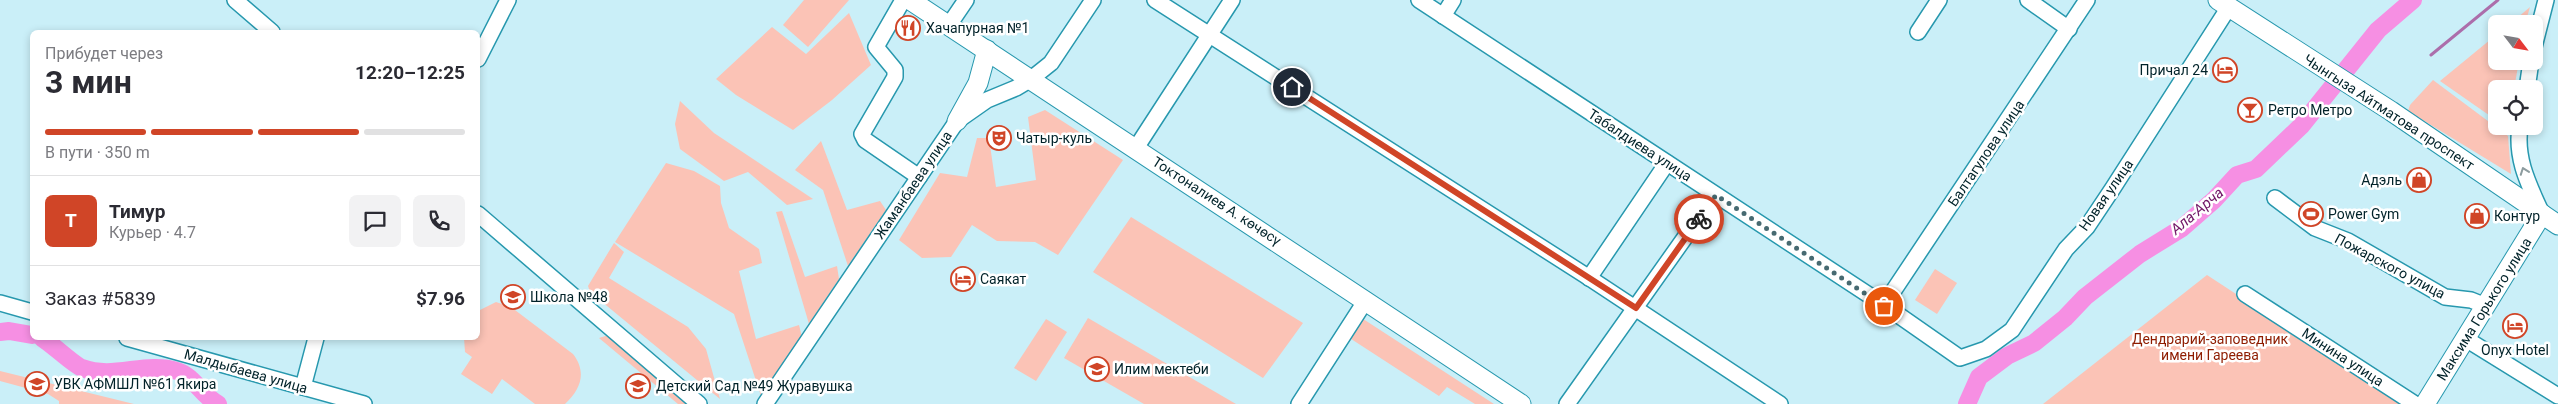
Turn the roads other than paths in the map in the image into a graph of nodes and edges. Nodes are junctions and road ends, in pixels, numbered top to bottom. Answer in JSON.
{"nodes":[{"id":1,"x":235,"y":0,"type":"edge"},
{"id":2,"x":508,"y":0,"type":"edge"},
{"id":3,"x":903,"y":0,"type":"edge"},
{"id":4,"x":910,"y":0,"type":"edge"},
{"id":5,"x":966,"y":0,"type":"edge"},
{"id":6,"x":1093,"y":0,"type":"edge"},
{"id":7,"x":1155,"y":0,"type":"edge"},
{"id":8,"x":1232,"y":0,"type":"edge"},
{"id":9,"x":1419,"y":0,"type":"edge"},
{"id":10,"x":1453,"y":0,"type":"edge"},
{"id":11,"x":1939,"y":0,"type":"edge"},
{"id":12,"x":2028,"y":0,"type":"edge"},
{"id":13,"x":2087,"y":0,"type":"edge"},
{"id":14,"x":2546,"y":0,"type":"edge"},
{"id":15,"x":2224,"y":3,"type":"edge"},
{"id":16,"x":2542,"y":15,"type":"edge"},
{"id":17,"x":1443,"y":16,"type":"junction"},
{"id":18,"x":949,"y":25,"type":"junction"},
{"id":19,"x":2069,"y":29,"type":"junction"},
{"id":20,"x":270,"y":30,"type":"edge"},
{"id":21,"x":1918,"y":32,"type":"dead end"},
{"id":22,"x":1210,"y":34,"type":"junction"},
{"id":23,"x":987,"y":50,"type":"junction"},
{"id":24,"x":480,"y":55,"type":"edge"},
{"id":25,"x":1031,"y":79,"type":"junction"},
{"id":26,"x":956,"y":121,"type":"junction"},
{"id":27,"x":2519,"y":135,"type":"edge"},
{"id":28,"x":1136,"y":148,"type":"junction"},
{"id":29,"x":1667,"y":163,"type":"junction"},
{"id":30,"x":919,"y":177,"type":"junction"},
{"id":31,"x":1716,"y":195,"type":"junction"},
{"id":32,"x":2274,"y":198,"type":"dead end"},
{"id":33,"x":2542,"y":214,"type":"junction"},
{"id":34,"x":480,"y":216,"type":"edge"},
{"id":35,"x":2558,"y":225,"type":"edge"},
{"id":36,"x":1589,"y":278,"type":"junction"},
{"id":37,"x":2245,"y":294,"type":"dead end"},
{"id":38,"x":1366,"y":300,"type":"junction"},
{"id":39,"x":0,"y":303,"type":"edge"},
{"id":40,"x":1884,"y":306,"type":"junction"},
{"id":41,"x":2486,"y":306,"type":"junction"},
{"id":42,"x":1636,"y":308,"type":"junction"},
{"id":43,"x":30,"y":311,"type":"edge"},
{"id":44,"x":2466,"y":339,"type":"junction"},
{"id":45,"x":134,"y":340,"type":"edge"},
{"id":46,"x":315,"y":340,"type":"edge"},
{"id":47,"x":1960,"y":358,"type":"joint"},
{"id":48,"x":303,"y":387,"type":"junction"},
{"id":49,"x":2558,"y":396,"type":"edge"},
{"id":50,"x":364,"y":404,"type":"edge"},
{"id":51,"x":699,"y":404,"type":"edge"},
{"id":52,"x":765,"y":404,"type":"edge"},
{"id":53,"x":1299,"y":404,"type":"edge"},
{"id":54,"x":1521,"y":404,"type":"edge"},
{"id":55,"x":1567,"y":404,"type":"edge"},
{"id":56,"x":1780,"y":404,"type":"edge"},
{"id":57,"x":2415,"y":404,"type":"edge"},
{"id":58,"x":2424,"y":404,"type":"edge"}],
"edges":[{"from":1,"to":20,"type":"street"},
{"from":2,"to":24,"type":"street"},
{"from":3,"to":30,"type":"street"},
{"from":4,"to":18,"type":"main road","name":"Токтоналиев А. көчөсү"},
{"from":5,"to":18,"type":"street"},
{"from":6,"to":25,"type":"street","name":"Жаманбаева улица"},
{"from":7,"to":22,"type":"street"},
{"from":8,"to":22,"type":"street"},
{"from":9,"to":17,"type":"street","name":"Табалдиева улица"},
{"from":10,"to":17,"type":"street"},
{"from":11,"to":21,"type":"street"},
{"from":12,"to":19,"type":"street"},
{"from":13,"to":19,"type":"street","name":"Балтагулова улица"},
{"from":14,"to":16,"type":"street"},
{"from":15,"to":33,"type":"main road","name":"Чынгыза Айтматова проспект"},
{"from":15,"to":47,"type":"street","name":"Новая улица"},
{"from":17,"to":29,"type":"street","name":"Табалдиева улица"},
{"from":18,"to":23,"type":"main road","name":"Токтоналиев А. көчөсү"},
{"from":19,"to":40,"type":"street","name":"Балтагулова улица"},
{"from":22,"to":28,"type":"street"},
{"from":22,"to":36,"type":"street"},
{"from":23,"to":25,"type":"main road","name":"Токтоналиев А. көчөсү"},
{"from":23,"to":26,"type":"main road"},
{"from":25,"to":26,"type":"street","name":"Жаманбаева улица"},
{"from":25,"to":28,"type":"main road","name":"Токтоналиев А. көчөсү"},
{"from":26,"to":30,"type":"street","name":"Жаманбаева улица"},
{"from":33,"to":27,"type":"street","one_way":true},
{"from":28,"to":38,"type":"main road","name":"Токтоналиев А. көчөсү"},
{"from":29,"to":31,"type":"street","name":"Табалдиева улица"},
{"from":29,"to":36,"type":"street"},
{"from":30,"to":52,"type":"street","name":"Жаманбаева улица"},
{"from":31,"to":40,"type":"street","name":"Табалдиева улица"},
{"from":31,"to":42,"type":"street"},
{"from":32,"to":41,"type":"street","name":"Пожарского улица"},
{"from":33,"to":35,"type":"main road","name":"Чынгыза Айтматова проспект"},
{"from":33,"to":41,"type":"main road","name":"Максима Горького улица"},
{"from":34,"to":51,"type":"street"},
{"from":36,"to":42,"type":"street"},
{"from":37,"to":57,"type":"street","name":"Минина улица"},
{"from":38,"to":53,"type":"street"},
{"from":38,"to":54,"type":"main road","name":"Токтоналиев А. көчөсү"},
{"from":39,"to":43,"type":"street"},
{"from":40,"to":47,"type":"street","name":"Табалдиева улица"},
{"from":41,"to":44,"type":"main road","name":"Максима Горького улица"},
{"from":42,"to":55,"type":"street"},
{"from":42,"to":56,"type":"street"},
{"from":44,"to":49,"type":"street"},
{"from":44,"to":58,"type":"main road","name":"Максима Горького улица"},
{"from":45,"to":48,"type":"street","name":"Малдыбаева улица"},
{"from":46,"to":48,"type":"street"},
{"from":48,"to":50,"type":"street","name":"Малдыбаева улица"}]}
